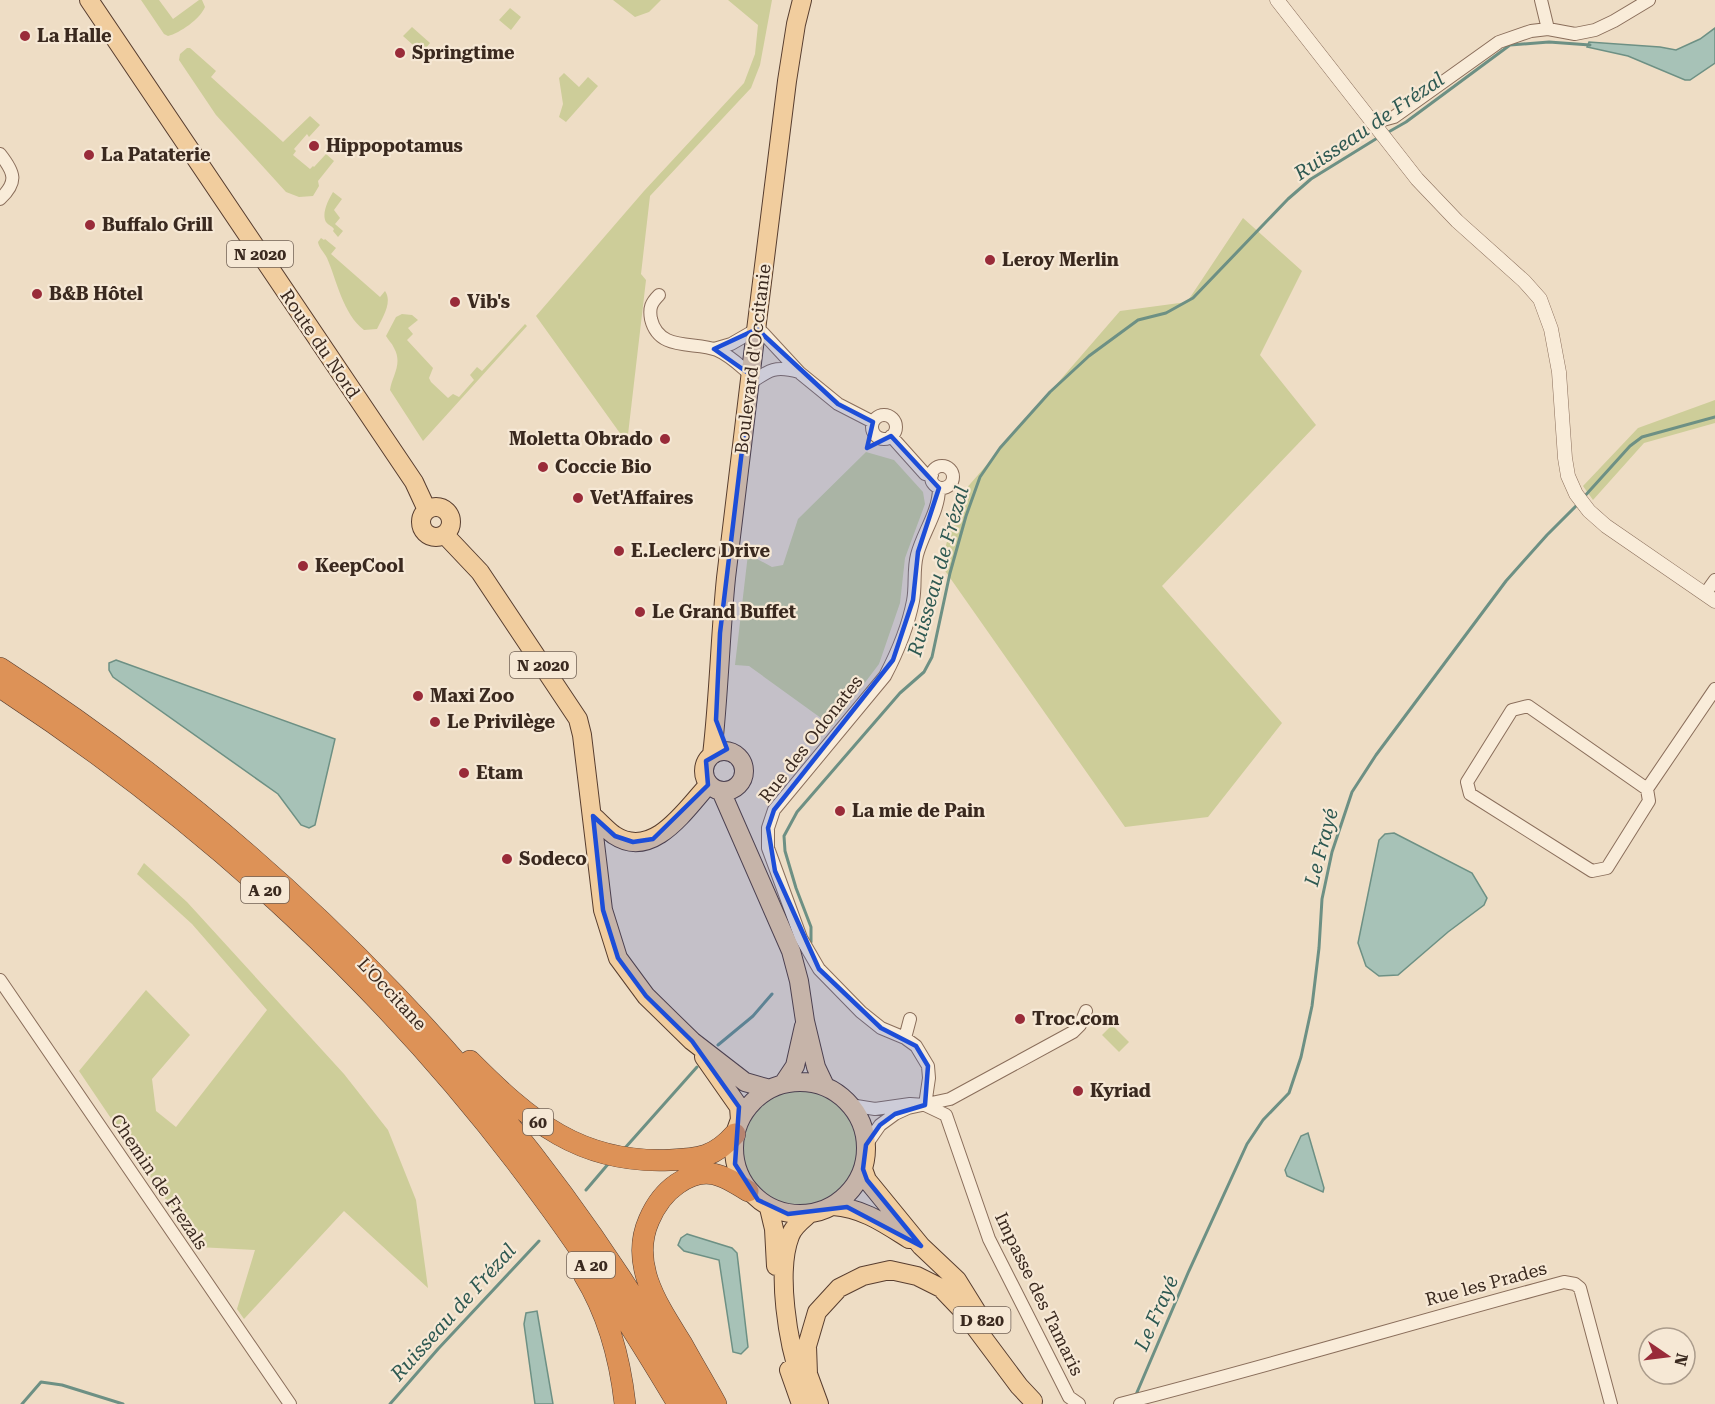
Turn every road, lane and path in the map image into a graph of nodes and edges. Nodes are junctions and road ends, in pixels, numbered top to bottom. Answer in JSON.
{"nodes":[{"id":1,"x":89,"y":0,"type":"edge"},
{"id":2,"x":102,"y":0,"type":"edge"},
{"id":3,"x":802,"y":0,"type":"edge"},
{"id":4,"x":1277,"y":0,"type":"edge"},
{"id":5,"x":1541,"y":0,"type":"edge"},
{"id":6,"x":1649,"y":0,"type":"edge"},
{"id":7,"x":1548,"y":29,"type":"junction"},
{"id":8,"x":1375,"y":125,"type":"junction"},
{"id":9,"x":0,"y":154,"type":"edge"},
{"id":10,"x":0,"y":199,"type":"edge"},
{"id":11,"x":659,"y":295,"type":"dead end"},
{"id":12,"x":757,"y":330,"type":"junction"},
{"id":13,"x":714,"y":349,"type":"junction"},
{"id":14,"x":800,"y":373,"type":"junction"},
{"id":15,"x":750,"y":380,"type":"junction"},
{"id":16,"x":873,"y":422,"type":"junction"},
{"id":17,"x":891,"y":436,"type":"junction"},
{"id":18,"x":932,"y":475,"type":"junction"},
{"id":19,"x":939,"y":488,"type":"junction"},
{"id":20,"x":431,"y":509,"type":"junction"},
{"id":21,"x":1715,"y":580,"type":"edge"},
{"id":22,"x":1710,"y":598,"type":"edge"},
{"id":23,"x":0,"y":668,"type":"edge"},
{"id":24,"x":0,"y":687,"type":"edge"},
{"id":25,"x":1715,"y":689,"type":"edge"},
{"id":26,"x":720,"y":753,"type":"junction"},
{"id":27,"x":722,"y":787,"type":"junction"},
{"id":28,"x":1647,"y":789,"type":"junction"},
{"id":29,"x":593,"y":816,"type":"junction"},
{"id":30,"x":379,"y":978,"type":"junction"},
{"id":31,"x":0,"y":980,"type":"edge"},
{"id":32,"x":1086,"y":1011,"type":"dead end"},
{"id":33,"x":909,"y":1019,"type":"dead end"},
{"id":34,"x":805,"y":1021,"type":"junction"},
{"id":35,"x":904,"y":1038,"type":"junction"},
{"id":36,"x":692,"y":1041,"type":"junction"},
{"id":37,"x":777,"y":1086,"type":"junction"},
{"id":38,"x":825,"y":1086,"type":"junction"},
{"id":39,"x":850,"y":1105,"type":"junction"},
{"id":40,"x":925,"y":1105,"type":"junction"},
{"id":41,"x":737,"y":1127,"type":"junction"},
{"id":42,"x":494,"y":1133,"type":"junction"},
{"id":43,"x":866,"y":1144,"type":"junction"},
{"id":44,"x":863,"y":1169,"type":"junction"},
{"id":45,"x":748,"y":1191,"type":"junction"},
{"id":46,"x":833,"y":1206,"type":"junction"},
{"id":47,"x":770,"y":1208,"type":"junction"},
{"id":48,"x":808,"y":1215,"type":"junction"},
{"id":49,"x":921,"y":1246,"type":"junction"},
{"id":50,"x":1034,"y":1402,"type":"edge"},
{"id":51,"x":290,"y":1404,"type":"edge"},
{"id":52,"x":626,"y":1404,"type":"edge"},
{"id":53,"x":678,"y":1404,"type":"edge"},
{"id":54,"x":697,"y":1404,"type":"edge"},
{"id":55,"x":716,"y":1404,"type":"edge"},
{"id":56,"x":801,"y":1404,"type":"edge"},
{"id":57,"x":811,"y":1404,"type":"edge"},
{"id":58,"x":819,"y":1404,"type":"edge"},
{"id":59,"x":1079,"y":1404,"type":"edge"},
{"id":60,"x":1122,"y":1404,"type":"edge"},
{"id":61,"x":1611,"y":1404,"type":"edge"}],
"edges":[{"from":1,"to":20,"type":"main road","name":"Route du Nord","number":"N 2020"},
{"from":2,"to":20,"type":"main road","name":"Route du Nord","number":"N 2020"},
{"from":3,"to":12,"type":"main road","name":"Boulevard d'Occitanie"},
{"from":4,"to":8,"type":"street"},
{"from":5,"to":7,"type":"street"},
{"from":6,"to":7,"type":"street"},
{"from":7,"to":8,"type":"street"},
{"from":8,"to":22,"type":"street"},
{"from":9,"to":10,"type":"street"},
{"from":11,"to":13,"type":"street"},
{"from":12,"to":13,"type":"street"},
{"from":12,"to":14,"type":"street"},
{"from":12,"to":15,"type":"main road","name":"Boulevard d'Occitanie"},
{"from":13,"to":15,"type":"street"},
{"from":14,"to":15,"type":"street"},
{"from":14,"to":16,"type":"street"},
{"from":15,"to":26,"type":"main road","name":"Boulevard d'Occitanie"},
{"from":16,"to":17,"type":"street"},
{"from":16,"to":17,"type":"street"},
{"from":17,"to":18,"type":"street"},
{"from":18,"to":19,"type":"street"},
{"from":18,"to":19,"type":"street"},
{"from":19,"to":35,"type":"street","name":"Rue des Odonates"},
{"from":20,"to":29,"type":"main road","number":"N 2020"},
{"from":21,"to":22,"type":"street"},
{"from":23,"to":30,"type":"highway","name":"L'Occitane","number":"A 20"},
{"from":24,"to":42,"type":"highway","name":"L'Occitane","number":"A 20"},
{"from":25,"to":28,"type":"street"},
{"from":26,"to":27,"type":"main road","name":"Boulevard d'Occitanie"},
{"from":26,"to":27,"type":"main road","name":"Boulevard d'Occitanie"},
{"from":27,"to":29,"type":"main road"},
{"from":27,"to":34,"type":"main road","name":"Boulevard d'Occitanie"},
{"from":28,"to":28,"type":"street"},
{"from":29,"to":36,"type":"main road","number":"N 2020"},
{"from":30,"to":41,"type":"highway","number":"60"},
{"from":30,"to":54,"type":"highway","name":"L'Occitane","number":"A 20"},
{"from":31,"to":51,"type":"street","name":"Chemin de Frezals"},
{"from":32,"to":40,"type":"street"},
{"from":33,"to":35,"type":"street"},
{"from":34,"to":37,"type":"main road","name":"Boulevard d'Occitanie"},
{"from":34,"to":38,"type":"main road","name":"Boulevard d'Occitanie"},
{"from":35,"to":40,"type":"street","name":"Rue des Odonates"},
{"from":36,"to":37,"type":"main road","number":"N 2020"},
{"from":36,"to":41,"type":"main road","number":"N 2020"},
{"from":37,"to":38,"type":"main road"},
{"from":37,"to":41,"type":"main road"},
{"from":38,"to":39,"type":"main road"},
{"from":39,"to":40,"type":"street"},
{"from":39,"to":43,"type":"main road"},
{"from":40,"to":43,"type":"street"},
{"from":40,"to":59,"type":"street","name":"Impasse des Tamaris"},
{"from":41,"to":45,"type":"main road"},
{"from":42,"to":52,"type":"highway","number":"60"},
{"from":42,"to":53,"type":"highway","name":"L'Occitane","number":"A 20"},
{"from":43,"to":44,"type":"main road"},
{"from":44,"to":46,"type":"main road"},
{"from":44,"to":49,"type":"main road","number":"D 820"},
{"from":45,"to":47,"type":"main road"},
{"from":45,"to":55,"type":"highway"},
{"from":46,"to":48,"type":"main road"},
{"from":46,"to":49,"type":"main road","number":"D 820"},
{"from":47,"to":48,"type":"main road"},
{"from":47,"to":56,"type":"main road"},
{"from":48,"to":57,"type":"main road"},
{"from":49,"to":50,"type":"main road","number":"D 820"},
{"from":50,"to":58,"type":"main road"},
{"from":60,"to":61,"type":"street","name":"Rue les Prades"}]}
